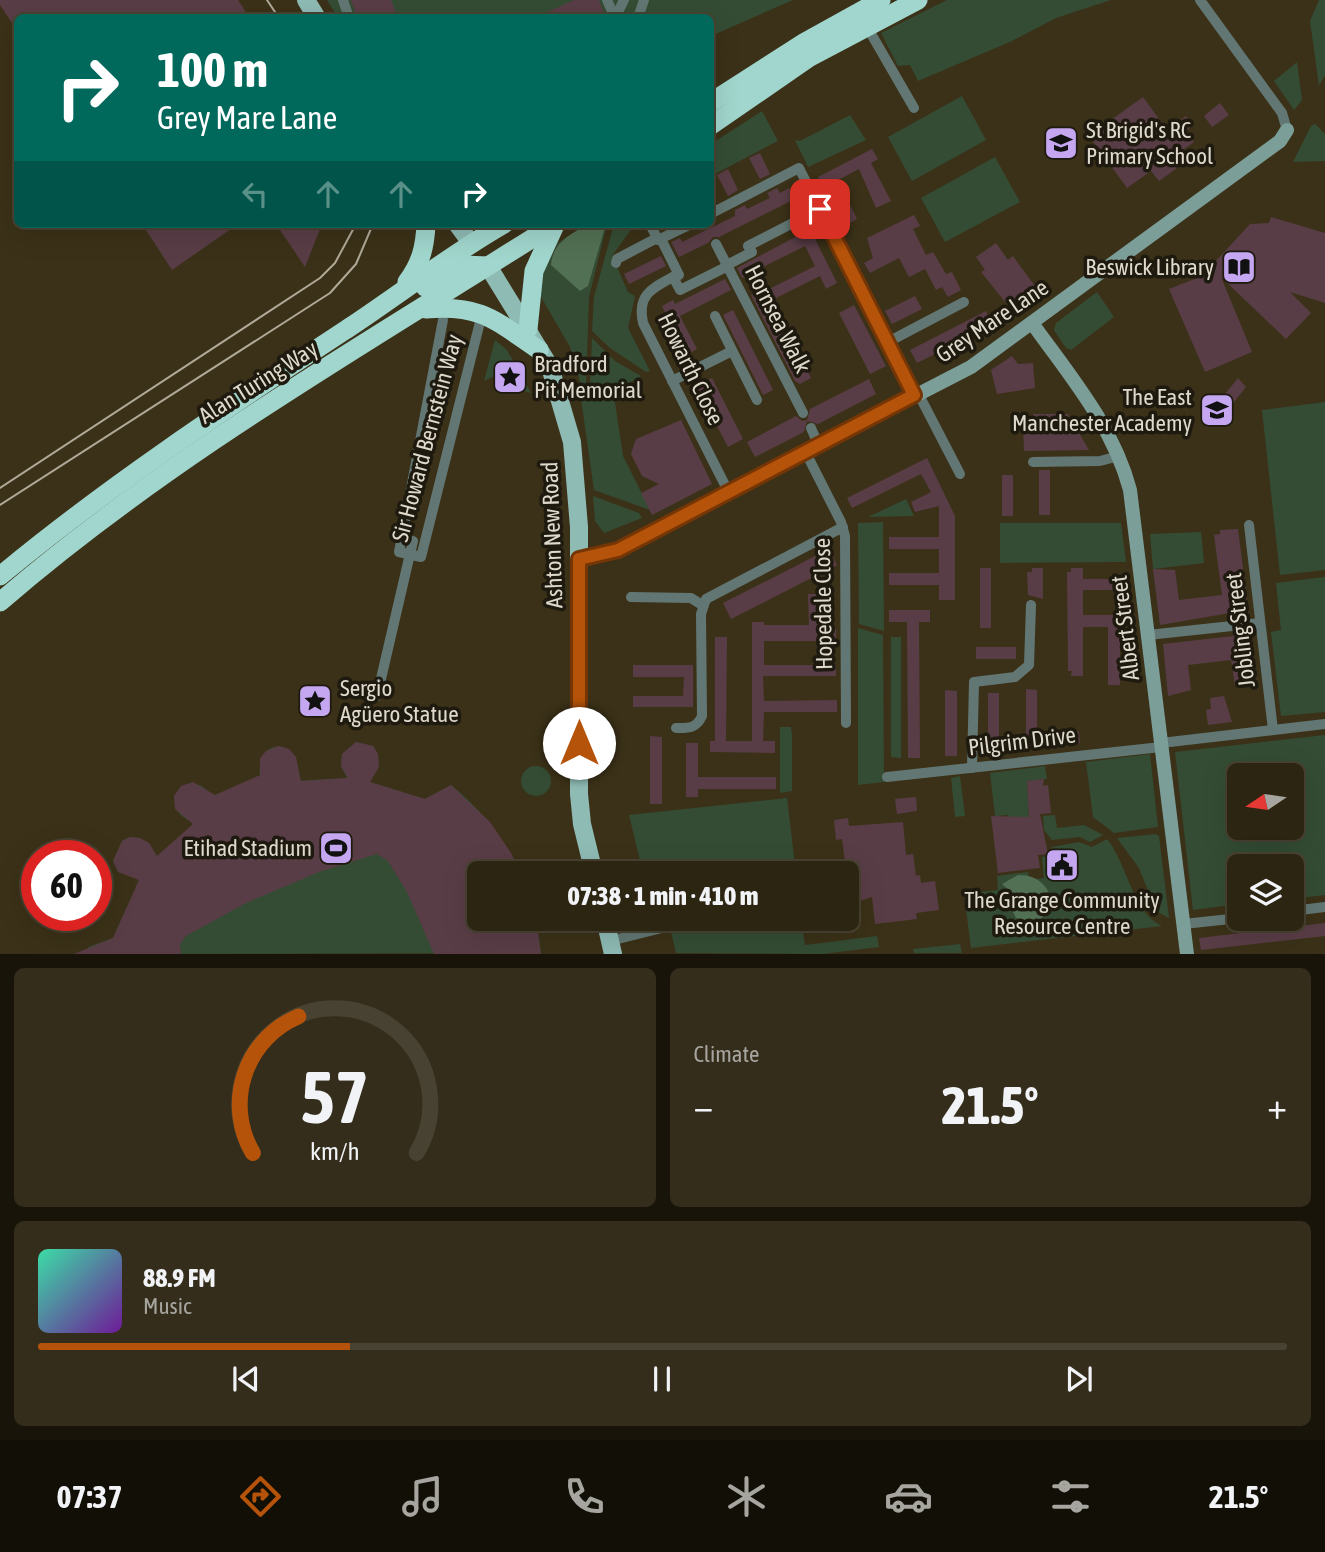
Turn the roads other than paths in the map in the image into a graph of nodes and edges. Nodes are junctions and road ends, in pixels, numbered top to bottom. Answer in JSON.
{"nodes":[{"id":1,"x":881,"y":0,"type":"edge"},
{"id":2,"x":918,"y":0,"type":"edge"},
{"id":3,"x":1200,"y":0,"type":"edge"},
{"id":4,"x":866,"y":25,"type":"junction"},
{"id":5,"x":714,"y":100,"type":"edge"},
{"id":6,"x":914,"y":108,"type":"dead end"},
{"id":7,"x":714,"y":123,"type":"edge"},
{"id":8,"x":1287,"y":130,"type":"joint"},
{"id":9,"x":820,"y":209,"type":"junction"},
{"id":10,"x":714,"y":212,"type":"edge"},
{"id":11,"x":426,"y":228,"type":"edge"},
{"id":12,"x":460,"y":228,"type":"edge"},
{"id":13,"x":497,"y":228,"type":"edge"},
{"id":14,"x":527,"y":228,"type":"edge"},
{"id":15,"x":550,"y":228,"type":"edge"},
{"id":16,"x":554,"y":228,"type":"edge"},
{"id":17,"x":652,"y":228,"type":"edge"},
{"id":18,"x":682,"y":228,"type":"edge"},
{"id":19,"x":659,"y":239,"type":"junction"},
{"id":20,"x":471,"y":243,"type":"junction"},
{"id":21,"x":716,"y":244,"type":"dead end"},
{"id":22,"x":616,"y":263,"type":"dead end"},
{"id":23,"x":488,"y":266,"type":"junction"},
{"id":24,"x":727,"y":266,"type":"junction"},
{"id":25,"x":673,"y":277,"type":"junction"},
{"id":26,"x":400,"y":291,"type":"junction"},
{"id":27,"x":964,"y":302,"type":"dead end"},
{"id":28,"x":422,"y":310,"type":"junction"},
{"id":29,"x":715,"y":316,"type":"dead end"},
{"id":30,"x":443,"y":320,"type":"dead end"},
{"id":31,"x":480,"y":323,"type":"dead end"},
{"id":32,"x":1032,"y":323,"type":"junction"},
{"id":33,"x":354,"y":324,"type":"junction"},
{"id":34,"x":528,"y":329,"type":"junction"},
{"id":35,"x":888,"y":342,"type":"junction"},
{"id":36,"x":539,"y":350,"type":"junction"},
{"id":37,"x":732,"y":351,"type":"junction"},
{"id":38,"x":672,"y":381,"type":"junction"},
{"id":39,"x":916,"y":394,"type":"junction"},
{"id":40,"x":757,"y":400,"type":"dead end"},
{"id":41,"x":803,"y":413,"type":"dead end"},
{"id":42,"x":810,"y":428,"type":"dead end"},
{"id":43,"x":812,"y":448,"type":"junction"},
{"id":44,"x":1119,"y":456,"type":"junction"},
{"id":45,"x":1033,"y":462,"type":"dead end"},
{"id":46,"x":960,"y":474,"type":"dead end"},
{"id":47,"x":728,"y":491,"type":"junction"},
{"id":48,"x":1249,"y":525,"type":"dead end"},
{"id":49,"x":844,"y":527,"type":"junction"},
{"id":50,"x":413,"y":541,"type":"dead end"},
{"id":51,"x":410,"y":555,"type":"junction"},
{"id":52,"x":579,"y":559,"type":"junction"},
{"id":53,"x":0,"y":576,"type":"edge"},
{"id":54,"x":631,"y":597,"type":"dead end"},
{"id":55,"x":0,"y":602,"type":"edge"},
{"id":56,"x":702,"y":605,"type":"junction"},
{"id":57,"x":1031,"y":606,"type":"dead end"},
{"id":58,"x":1260,"y":623,"type":"junction"},
{"id":59,"x":1149,"y":635,"type":"junction"},
{"id":60,"x":377,"y":696,"type":"dead end"},
{"id":61,"x":846,"y":723,"type":"dead end"},
{"id":62,"x":1325,"y":724,"type":"edge"},
{"id":63,"x":680,"y":728,"type":"dead end"},
{"id":64,"x":1273,"y":730,"type":"junction"},
{"id":65,"x":1161,"y":745,"type":"junction"},
{"id":66,"x":972,"y":768,"type":"junction"},
{"id":67,"x":887,"y":777,"type":"dead end"},
{"id":68,"x":591,"y":861,"type":"edge"},
{"id":69,"x":1325,"y":907,"type":"edge"},
{"id":70,"x":1304,"y":910,"type":"edge"},
{"id":71,"x":1227,"y":919,"type":"edge"},
{"id":72,"x":1184,"y":924,"type":"junction"},
{"id":73,"x":656,"y":931,"type":"edge"},
{"id":74,"x":612,"y":947,"type":"edge"},
{"id":75,"x":1187,"y":954,"type":"edge"}],
"edges":[{"from":1,"to":5,"type":"highway"},
{"from":2,"to":4,"type":"highway"},
{"from":3,"to":8,"type":"street"},
{"from":4,"to":6,"type":"street"},
{"from":4,"to":7,"type":"highway"},
{"from":8,"to":32,"type":"street","name":"Grey Mare Lane"},
{"from":9,"to":10,"type":"street"},
{"from":9,"to":24,"type":"street"},
{"from":9,"to":35,"type":"street"},
{"from":11,"to":26,"type":"highway"},
{"from":12,"to":20,"type":"main road","name":"Ashton New Road"},
{"from":13,"to":20,"type":"highway","name":"Alan Turing Way"},
{"from":14,"to":20,"type":"highway"},
{"from":15,"to":23,"type":"highway","name":"Alan Turing Way"},
{"from":16,"to":34,"type":"highway"},
{"from":17,"to":19,"type":"street"},
{"from":18,"to":19,"type":"street"},
{"from":19,"to":22,"type":"street"},
{"from":19,"to":25,"type":"street"},
{"from":20,"to":23,"type":"highway","name":"Ashton New Road"},
{"from":20,"to":26,"type":"highway","name":"Alan Turing Way"},
{"from":21,"to":24,"type":"street","name":"Hornsea Walk"},
{"from":23,"to":28,"type":"highway","name":"Alan Turing Way"},
{"from":23,"to":33,"type":"highway"},
{"from":23,"to":34,"type":"main road","name":"Ashton New Road"},
{"from":24,"to":25,"type":"street"},
{"from":24,"to":41,"type":"street","name":"Hornsea Walk"},
{"from":25,"to":38,"type":"street","name":"Howarth Close"},
{"from":26,"to":33,"type":"highway","name":"Alan Turing Way"},
{"from":27,"to":35,"type":"street"},
{"from":28,"to":36,"type":"highway"},
{"from":28,"to":55,"type":"highway","name":"Alan Turing Way"},
{"from":29,"to":37,"type":"street"},
{"from":30,"to":51,"type":"street","name":"Sir Howard Bernstein Way"},
{"from":31,"to":51,"type":"street","name":"Sir Howard Bernstein Way"},
{"from":32,"to":39,"type":"street","name":"Grey Mare Lane"},
{"from":32,"to":44,"type":"street","name":"Albert Street"},
{"from":33,"to":53,"type":"highway","name":"Alan Turing Way"},
{"from":34,"to":36,"type":"main road","name":"Ashton New Road"},
{"from":35,"to":39,"type":"street"},
{"from":36,"to":52,"type":"main road","name":"Ashton New Road"},
{"from":37,"to":38,"type":"street"},
{"from":37,"to":40,"type":"street"},
{"from":38,"to":47,"type":"street","name":"Howarth Close"},
{"from":39,"to":43,"type":"street","name":"Grey Mare Lane"},
{"from":39,"to":46,"type":"street"},
{"from":42,"to":43,"type":"street"},
{"from":43,"to":47,"type":"street","name":"Grey Mare Lane"},
{"from":43,"to":49,"type":"street","name":"Hopedale Close"},
{"from":44,"to":45,"type":"street"},
{"from":44,"to":59,"type":"street","name":"Albert Street"},
{"from":47,"to":52,"type":"street","name":"Grey Mare Lane"},
{"from":48,"to":58,"type":"street","name":"Jobling Street"},
{"from":49,"to":56,"type":"street"},
{"from":49,"to":61,"type":"street","name":"Hopedale Close"},
{"from":50,"to":51,"type":"street","name":"Sir Howard Bernstein Way"},
{"from":51,"to":60,"type":"street","name":"Sir Howard Bernstein Way"},
{"from":52,"to":68,"type":"main road","name":"Ashton New Road"},
{"from":54,"to":56,"type":"street"},
{"from":56,"to":63,"type":"street"},
{"from":57,"to":66,"type":"street"},
{"from":58,"to":59,"type":"street"},
{"from":58,"to":64,"type":"street","name":"Jobling Street"},
{"from":59,"to":65,"type":"street","name":"Albert Street"},
{"from":62,"to":64,"type":"street","name":"Pilgrim Drive"},
{"from":64,"to":65,"type":"street","name":"Pilgrim Drive"},
{"from":65,"to":66,"type":"street","name":"Pilgrim Drive"},
{"from":65,"to":72,"type":"street","name":"Albert Street"},
{"from":66,"to":67,"type":"street","name":"Pilgrim Drive"},
{"from":69,"to":70,"type":"street"},
{"from":71,"to":72,"type":"street"},
{"from":72,"to":75,"type":"street","name":"Albert Street"},
{"from":73,"to":74,"type":"street"}]}
